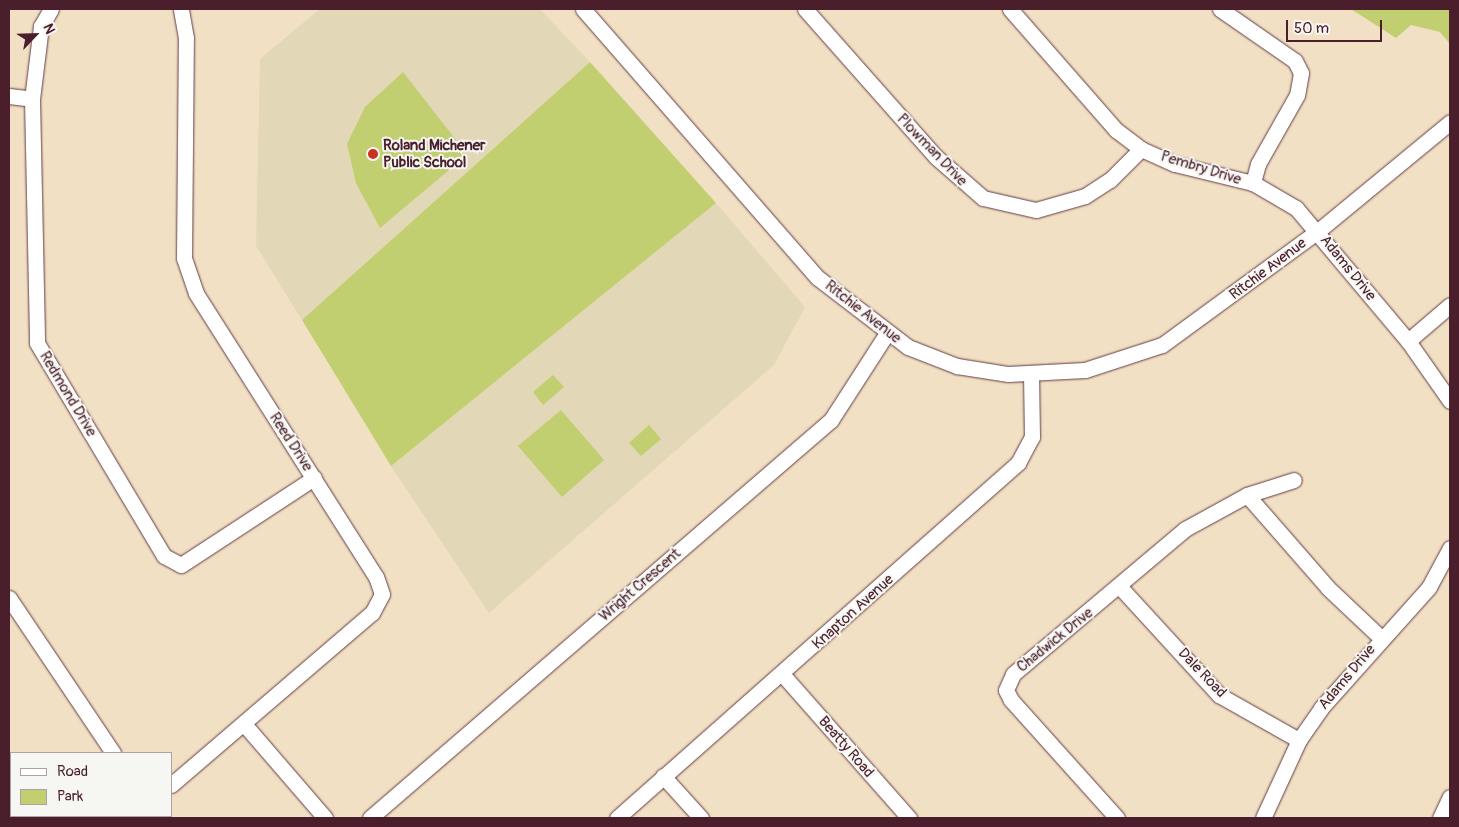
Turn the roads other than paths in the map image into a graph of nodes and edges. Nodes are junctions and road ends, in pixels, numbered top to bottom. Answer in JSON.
{"nodes":[{"id":1,"x":51,"y":9,"type":"edge"},
{"id":2,"x":181,"y":9,"type":"edge"},
{"id":3,"x":583,"y":9,"type":"edge"},
{"id":4,"x":805,"y":9,"type":"edge"},
{"id":5,"x":1010,"y":9,"type":"edge"},
{"id":6,"x":1220,"y":9,"type":"edge"},
{"id":7,"x":9,"y":96,"type":"edge"},
{"id":8,"x":32,"y":99,"type":"junction"},
{"id":9,"x":1450,"y":122,"type":"edge"},
{"id":10,"x":1141,"y":149,"type":"junction"},
{"id":11,"x":1253,"y":183,"type":"junction"},
{"id":12,"x":1318,"y":231,"type":"junction"},
{"id":13,"x":1450,"y":305,"type":"edge"},
{"id":14,"x":887,"y":333,"type":"junction"},
{"id":15,"x":1408,"y":341,"type":"junction"},
{"id":16,"x":1031,"y":376,"type":"junction"},
{"id":17,"x":1450,"y":401,"type":"edge"},
{"id":18,"x":314,"y":478,"type":"junction"},
{"id":19,"x":1294,"y":480,"type":"dead end"},
{"id":20,"x":1247,"y":495,"type":"junction"},
{"id":21,"x":1449,"y":555,"type":"edge"},
{"id":22,"x":1120,"y":587,"type":"junction"},
{"id":23,"x":9,"y":598,"type":"edge"},
{"id":24,"x":1380,"y":637,"type":"junction"},
{"id":25,"x":783,"y":675,"type":"junction"},
{"id":26,"x":244,"y":724,"type":"junction"},
{"id":27,"x":1299,"y":740,"type":"junction"},
{"id":28,"x":112,"y":752,"type":"edge"},
{"id":29,"x":663,"y":776,"type":"junction"},
{"id":30,"x":172,"y":784,"type":"edge"},
{"id":31,"x":1450,"y":797,"type":"edge"},
{"id":32,"x":325,"y":818,"type":"edge"},
{"id":33,"x":370,"y":818,"type":"edge"},
{"id":34,"x":617,"y":818,"type":"edge"},
{"id":35,"x":701,"y":818,"type":"edge"},
{"id":36,"x":909,"y":818,"type":"edge"},
{"id":37,"x":1117,"y":818,"type":"edge"},
{"id":38,"x":1262,"y":818,"type":"edge"},
{"id":39,"x":1440,"y":818,"type":"edge"}],
"edges":[{"from":1,"to":8,"type":"street","name":"Redmond Drive"},
{"from":2,"to":18,"type":"street","name":"Reed Drive"},
{"from":3,"to":14,"type":"street","name":"Ritchie Avenue"},
{"from":4,"to":10,"type":"street","name":"Plowman Drive"},
{"from":5,"to":10,"type":"street","name":"Pembry Drive"},
{"from":6,"to":11,"type":"street"},
{"from":7,"to":8,"type":"street"},
{"from":8,"to":18,"type":"street","name":"Redmond Drive"},
{"from":9,"to":12,"type":"street","name":"Ritchie Avenue"},
{"from":10,"to":11,"type":"street","name":"Pembry Drive"},
{"from":11,"to":12,"type":"street","name":"Pembry Drive"},
{"from":12,"to":15,"type":"street","name":"Adams Drive"},
{"from":12,"to":16,"type":"street","name":"Ritchie Avenue"},
{"from":13,"to":15,"type":"street"},
{"from":14,"to":16,"type":"street","name":"Ritchie Avenue"},
{"from":14,"to":33,"type":"street","name":"Wright Crescent"},
{"from":15,"to":17,"type":"street","name":"Adams Drive"},
{"from":16,"to":25,"type":"street","name":"Knapton Avenue"},
{"from":18,"to":26,"type":"street","name":"Reed Drive"},
{"from":19,"to":20,"type":"street","name":"Chadwick Drive"},
{"from":20,"to":22,"type":"street","name":"Chadwick Drive"},
{"from":20,"to":24,"type":"street"},
{"from":21,"to":24,"type":"street","name":"Adams Drive"},
{"from":22,"to":27,"type":"street","name":"Dale Road"},
{"from":22,"to":37,"type":"street","name":"Chadwick Drive"},
{"from":23,"to":28,"type":"street"},
{"from":24,"to":27,"type":"street","name":"Adams Drive"},
{"from":25,"to":29,"type":"street","name":"Knapton Avenue"},
{"from":25,"to":36,"type":"street","name":"Beatty Road"},
{"from":26,"to":30,"type":"street","name":"Reed Drive"},
{"from":26,"to":32,"type":"street"},
{"from":27,"to":38,"type":"street","name":"Adams Drive"},
{"from":29,"to":34,"type":"street","name":"Knapton Avenue"},
{"from":29,"to":35,"type":"street"},
{"from":31,"to":39,"type":"street"}]}
